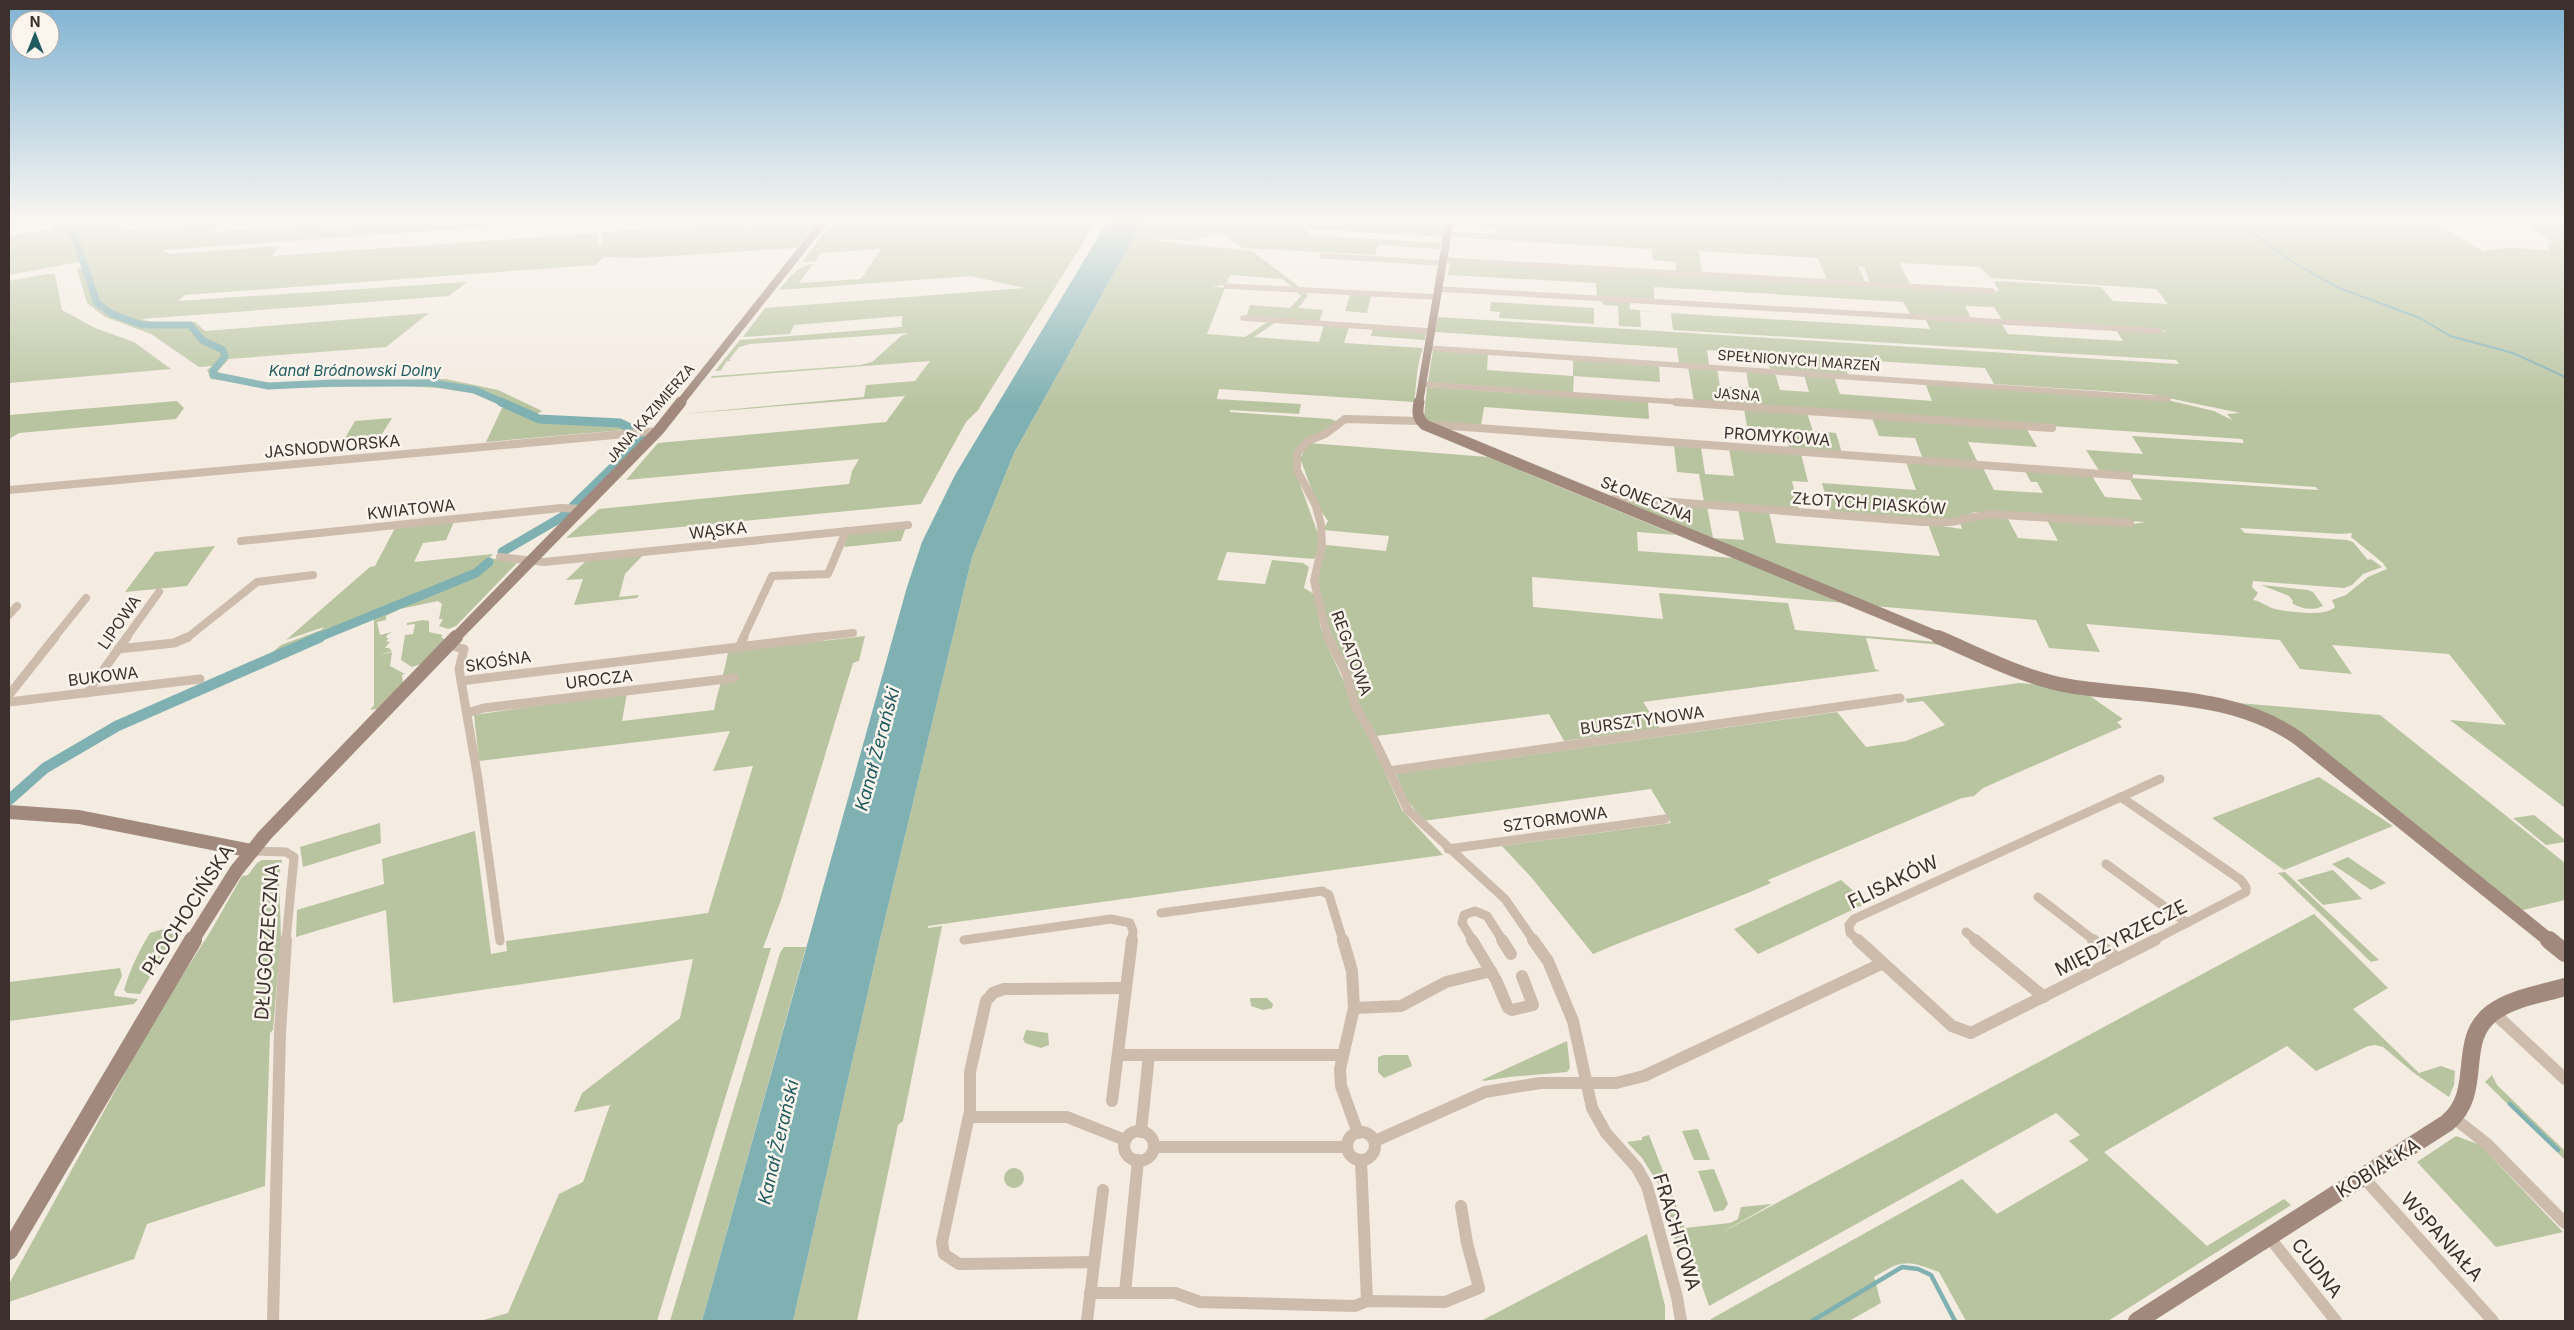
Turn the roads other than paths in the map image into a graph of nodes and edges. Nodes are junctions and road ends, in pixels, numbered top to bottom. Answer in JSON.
{"nodes":[{"id":1,"x":777,"y":281,"type":"edge"},
{"id":2,"x":1439,"y":281,"type":"edge"},
{"id":3,"x":1810,"y":281,"type":"edge"},
{"id":4,"x":1226,"y":286,"type":"dead end"},
{"id":5,"x":1992,"y":291,"type":"dead end"},
{"id":6,"x":1437,"y":293,"type":"junction"},
{"id":7,"x":1243,"y":318,"type":"dead end"},
{"id":8,"x":1430,"y":331,"type":"junction"},
{"id":9,"x":2160,"y":331,"type":"dead end"},
{"id":10,"x":1428,"y":348,"type":"junction"},
{"id":11,"x":1421,"y":384,"type":"junction"},
{"id":12,"x":2168,"y":399,"type":"dead end"},
{"id":13,"x":1422,"y":422,"type":"junction"},
{"id":14,"x":2052,"y":428,"type":"dead end"},
{"id":15,"x":658,"y":431,"type":"junction"},
{"id":16,"x":2129,"y":476,"type":"dead end"},
{"id":17,"x":9,"y":490,"type":"edge"},
{"id":18,"x":1605,"y":500,"type":"junction"},
{"id":19,"x":583,"y":509,"type":"junction"},
{"id":20,"x":2130,"y":522,"type":"dead end"},
{"id":21,"x":908,"y":525,"type":"dead end"},
{"id":22,"x":846,"y":531,"type":"junction"},
{"id":23,"x":241,"y":541,"type":"dead end"},
{"id":24,"x":500,"y":557,"type":"dead end"},
{"id":25,"x":530,"y":562,"type":"junction"},
{"id":26,"x":313,"y":575,"type":"dead end"},
{"id":27,"x":159,"y":592,"type":"dead end"},
{"id":28,"x":86,"y":598,"type":"dead end"},
{"id":29,"x":17,"y":606,"type":"dead end"},
{"id":30,"x":9,"y":615,"type":"edge"},
{"id":31,"x":853,"y":633,"type":"dead end"},
{"id":32,"x":459,"y":634,"type":"joint"},
{"id":33,"x":448,"y":645,"type":"junction"},
{"id":34,"x":739,"y":647,"type":"junction"},
{"id":35,"x":118,"y":649,"type":"junction"},
{"id":36,"x":734,"y":678,"type":"dead end"},
{"id":37,"x":200,"y":679,"type":"dead end"},
{"id":38,"x":461,"y":681,"type":"junction"},
{"id":39,"x":88,"y":693,"type":"junction"},
{"id":40,"x":9,"y":695,"type":"edge"},
{"id":41,"x":1900,"y":698,"type":"dead end"},
{"id":42,"x":9,"y":702,"type":"edge"},
{"id":43,"x":467,"y":713,"type":"junction"},
{"id":44,"x":1388,"y":771,"type":"junction"},
{"id":45,"x":2160,"y":779,"type":"dead end"},
{"id":46,"x":2121,"y":797,"type":"junction"},
{"id":47,"x":9,"y":812,"type":"edge"},
{"id":48,"x":1665,"y":819,"type":"dead end"},
{"id":49,"x":252,"y":851,"type":"junction"},
{"id":50,"x":1451,"y":852,"type":"junction"},
{"id":51,"x":2106,"y":864,"type":"dead end"},
{"id":52,"x":2038,"y":897,"type":"dead end"},
{"id":53,"x":1161,"y":913,"type":"dead end"},
{"id":54,"x":2187,"y":923,"type":"junction"},
{"id":55,"x":1966,"y":932,"type":"dead end"},
{"id":56,"x":964,"y":940,"type":"dead end"},
{"id":57,"x":500,"y":941,"type":"dead end"},
{"id":58,"x":2565,"y":953,"type":"edge"},
{"id":59,"x":1511,"y":954,"type":"dead end"},
{"id":60,"x":2118,"y":959,"type":"junction"},
{"id":61,"x":1883,"y":963,"type":"junction"},
{"id":62,"x":1490,"y":970,"type":"junction"},
{"id":63,"x":1522,"y":976,"type":"dead end"},
{"id":64,"x":2565,"y":987,"type":"edge"},
{"id":65,"x":1126,"y":988,"type":"junction"},
{"id":66,"x":2044,"y":997,"type":"junction"},
{"id":67,"x":1354,"y":1008,"type":"junction"},
{"id":68,"x":2493,"y":1012,"type":"junction"},
{"id":69,"x":1343,"y":1055,"type":"junction"},
{"id":70,"x":1118,"y":1056,"type":"junction"},
{"id":71,"x":1149,"y":1056,"type":"junction"},
{"id":72,"x":2565,"y":1079,"type":"edge"},
{"id":73,"x":1587,"y":1084,"type":"junction"},
{"id":74,"x":1112,"y":1101,"type":"dead end"},
{"id":75,"x":969,"y":1116,"type":"junction"},
{"id":76,"x":2454,"y":1118,"type":"junction"},
{"id":77,"x":1141,"y":1132,"type":"junction"},
{"id":78,"x":1358,"y":1133,"type":"junction"},
{"id":79,"x":1125,"y":1140,"type":"junction"},
{"id":80,"x":1375,"y":1141,"type":"junction"},
{"id":81,"x":1155,"y":1147,"type":"junction"},
{"id":82,"x":1345,"y":1147,"type":"junction"},
{"id":83,"x":1138,"y":1160,"type":"junction"},
{"id":84,"x":1361,"y":1160,"type":"junction"},
{"id":85,"x":2363,"y":1177,"type":"junction"},
{"id":86,"x":1103,"y":1190,"type":"dead end"},
{"id":87,"x":1461,"y":1206,"type":"dead end"},
{"id":88,"x":2565,"y":1223,"type":"edge"},
{"id":89,"x":2269,"y":1237,"type":"junction"},
{"id":90,"x":9,"y":1251,"type":"edge"},
{"id":91,"x":1094,"y":1262,"type":"junction"},
{"id":92,"x":1090,"y":1293,"type":"junction"},
{"id":93,"x":1126,"y":1293,"type":"junction"},
{"id":94,"x":1367,"y":1301,"type":"junction"},
{"id":95,"x":273,"y":1321,"type":"edge"},
{"id":96,"x":1087,"y":1321,"type":"edge"},
{"id":97,"x":1681,"y":1321,"type":"edge"},
{"id":98,"x":2138,"y":1321,"type":"edge"},
{"id":99,"x":2336,"y":1321,"type":"edge"},
{"id":100,"x":2493,"y":1321,"type":"edge"}],
"edges":[{"from":1,"to":15,"type":"street","name":"JANA KAZIMIERZA"},
{"from":2,"to":6,"type":"street"},
{"from":3,"to":5,"type":"street"},
{"from":4,"to":6,"type":"street"},
{"from":6,"to":8,"type":"street"},
{"from":6,"to":9,"type":"street"},
{"from":7,"to":8,"type":"street"},
{"from":8,"to":10,"type":"street"},
{"from":10,"to":11,"type":"street"},
{"from":10,"to":12,"type":"street","name":"SPEŁNIONYCH MARZEŃ"},
{"from":11,"to":13,"type":"street"},
{"from":11,"to":14,"type":"street","name":"JASNA"},
{"from":13,"to":16,"type":"street","name":"PROMYKOWA"},
{"from":13,"to":18,"type":"street","name":"SŁONECZNA"},
{"from":13,"to":44,"type":"street","name":"REGATOWA"},
{"from":15,"to":17,"type":"street","name":"JASNODWORSKA"},
{"from":15,"to":19,"type":"street","name":"JANA KAZIMIERZA"},
{"from":18,"to":20,"type":"street","name":"ZŁOTYCH PIASKÓW"},
{"from":18,"to":58,"type":"street","name":"SŁONECZNA"},
{"from":19,"to":23,"type":"street","name":"KWIATOWA"},
{"from":19,"to":25,"type":"street","name":"JANA KAZIMIERZA"},
{"from":21,"to":22,"type":"street","name":"WĄSKA"},
{"from":22,"to":25,"type":"street","name":"WĄSKA"},
{"from":22,"to":34,"type":"street"},
{"from":24,"to":25,"type":"street","name":"WĄSKA"},
{"from":25,"to":32,"type":"street","name":"JANA KAZIMIERZA"},
{"from":26,"to":35,"type":"street"},
{"from":27,"to":35,"type":"street","name":"LIPOWA"},
{"from":28,"to":40,"type":"street"},
{"from":29,"to":30,"type":"street"},
{"from":31,"to":34,"type":"street","name":"SKOŚNA"},
{"from":32,"to":33,"type":"street","name":"PŁOCHOCIŃSKA"},
{"from":33,"to":38,"type":"street"},
{"from":33,"to":49,"type":"street","name":"PŁOCHOCIŃSKA"},
{"from":34,"to":38,"type":"street","name":"SKOŚNA"},
{"from":35,"to":39,"type":"street","name":"LIPOWA"},
{"from":36,"to":43,"type":"street","name":"UROCZA"},
{"from":37,"to":39,"type":"street","name":"BUKOWA"},
{"from":38,"to":43,"type":"street","name":"SKOŚNA"},
{"from":39,"to":42,"type":"street","name":"BUKOWA"},
{"from":41,"to":44,"type":"street","name":"BURSZTYNOWA"},
{"from":43,"to":57,"type":"street","name":"SKOŚNA"},
{"from":44,"to":50,"type":"street","name":"REGATOWA"},
{"from":45,"to":46,"type":"street","name":"FLISAKÓW"},
{"from":46,"to":54,"type":"street","name":"MIĘDZYRZECZE"},
{"from":46,"to":61,"type":"street","name":"FLISAKÓW"},
{"from":47,"to":49,"type":"street","name":"DŁUGORZECZNA"},
{"from":48,"to":50,"type":"street","name":"SZTORMOWA"},
{"from":49,"to":90,"type":"street","name":"PŁOCHOCIŃSKA"},
{"from":49,"to":95,"type":"street","name":"DŁUGORZECZNA"},
{"from":50,"to":73,"type":"street","name":"FRACHTOWA"},
{"from":51,"to":54,"type":"street"},
{"from":52,"to":60,"type":"street"},
{"from":53,"to":67,"type":"street"},
{"from":54,"to":60,"type":"street","name":"MIĘDZYRZECZE"},
{"from":55,"to":66,"type":"street"},
{"from":56,"to":65,"type":"street"},
{"from":59,"to":62,"type":"street"},
{"from":60,"to":66,"type":"street","name":"MIĘDZYRZECZE"},
{"from":61,"to":66,"type":"street","name":"MIĘDZYRZECZE"},
{"from":61,"to":73,"type":"street"},
{"from":62,"to":63,"type":"street"},
{"from":62,"to":67,"type":"street"},
{"from":64,"to":68,"type":"street"},
{"from":65,"to":70,"type":"street"},
{"from":65,"to":75,"type":"street"},
{"from":67,"to":69,"type":"street"},
{"from":68,"to":72,"type":"street"},
{"from":68,"to":76,"type":"street","name":"KOBIAŁKA"},
{"from":69,"to":71,"type":"street"},
{"from":69,"to":78,"type":"street"},
{"from":70,"to":71,"type":"street"},
{"from":70,"to":74,"type":"street"},
{"from":71,"to":77,"type":"street"},
{"from":73,"to":80,"type":"street"},
{"from":73,"to":97,"type":"street","name":"FRACHTOWA"},
{"from":75,"to":79,"type":"street"},
{"from":75,"to":91,"type":"street"},
{"from":76,"to":85,"type":"street","name":"KOBIAŁKA"},
{"from":76,"to":88,"type":"street"},
{"from":77,"to":79,"type":"street"},
{"from":77,"to":81,"type":"street"},
{"from":78,"to":80,"type":"street"},
{"from":78,"to":82,"type":"street"},
{"from":79,"to":83,"type":"street"},
{"from":80,"to":84,"type":"street"},
{"from":81,"to":82,"type":"street"},
{"from":81,"to":83,"type":"street"},
{"from":82,"to":84,"type":"street"},
{"from":83,"to":93,"type":"street"},
{"from":84,"to":94,"type":"street"},
{"from":85,"to":89,"type":"street","name":"KOBIAŁKA"},
{"from":85,"to":100,"type":"street","name":"WSPANIAŁA"},
{"from":86,"to":91,"type":"street"},
{"from":87,"to":94,"type":"street"},
{"from":89,"to":98,"type":"street","name":"KOBIAŁKA"},
{"from":89,"to":99,"type":"street","name":"CUDNA"},
{"from":91,"to":92,"type":"street"},
{"from":92,"to":93,"type":"street"},
{"from":92,"to":96,"type":"street"},
{"from":93,"to":94,"type":"street"}]}
